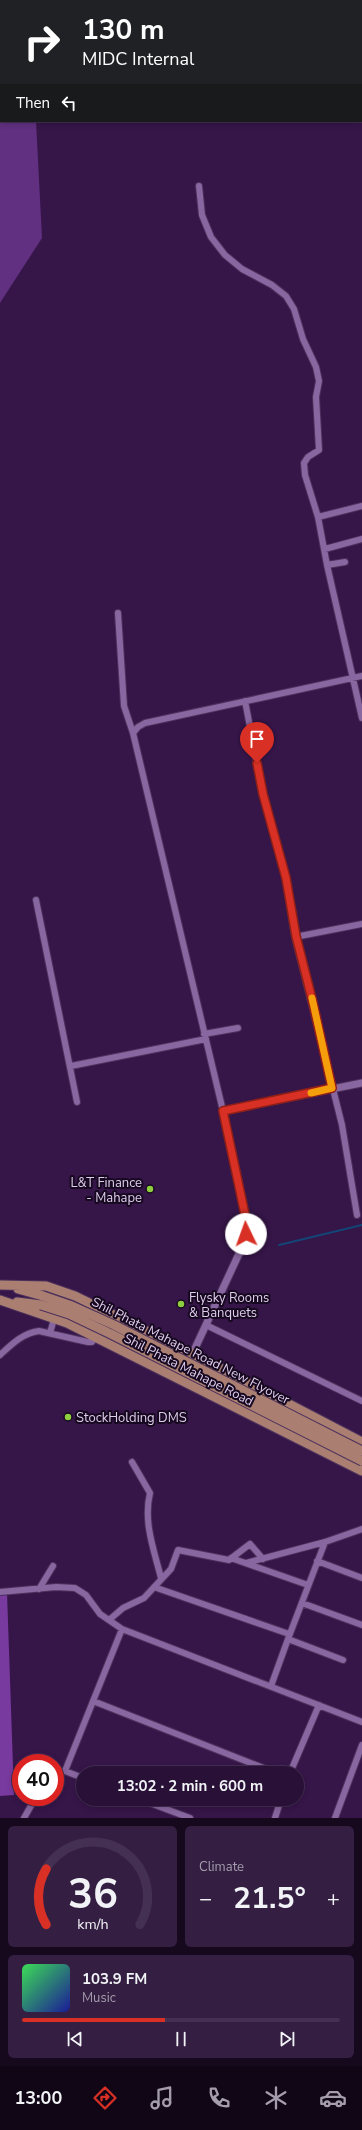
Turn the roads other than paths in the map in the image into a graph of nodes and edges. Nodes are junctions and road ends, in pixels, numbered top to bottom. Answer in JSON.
{"nodes":[{"id":1,"x":198,"y":186,"type":"dead end"},
{"id":2,"x":362,"y":506,"type":"edge"},
{"id":3,"x":318,"y":517,"type":"junction"},
{"id":4,"x":362,"y":539,"type":"edge"},
{"id":5,"x":325,"y":548,"type":"junction"},
{"id":6,"x":345,"y":562,"type":"dead end"},
{"id":7,"x":327,"y":565,"type":"junction"},
{"id":8,"x":118,"y":613,"type":"dead end"},
{"id":9,"x":362,"y":676,"type":"edge"},
{"id":10,"x":353,"y":678,"type":"junction"},
{"id":11,"x":245,"y":701,"type":"junction"},
{"id":12,"x":362,"y":718,"type":"edge"},
{"id":13,"x":133,"y":734,"type":"junction"},
{"id":14,"x":36,"y":900,"type":"dead end"},
{"id":15,"x":362,"y":924,"type":"edge"},
{"id":16,"x":296,"y":936,"type":"junction"},
{"id":17,"x":238,"y":1028,"type":"dead end"},
{"id":18,"x":205,"y":1036,"type":"junction"},
{"id":19,"x":71,"y":1066,"type":"junction"},
{"id":20,"x":362,"y":1083,"type":"edge"},
{"id":21,"x":332,"y":1088,"type":"junction"},
{"id":22,"x":77,"y":1102,"type":"dead end"},
{"id":23,"x":223,"y":1111,"type":"junction"},
{"id":24,"x":357,"y":1214,"type":"dead end"},
{"id":25,"x":1,"y":1285,"type":"edge"},
{"id":26,"x":1,"y":1300,"type":"edge"},
{"id":27,"x":42,"y":1300,"type":"junction"},
{"id":28,"x":109,"y":1312,"type":"junction"},
{"id":29,"x":54,"y":1319,"type":"junction"},
{"id":30,"x":206,"y":1325,"type":"junction"},
{"id":31,"x":50,"y":1333,"type":"junction"},
{"id":32,"x":96,"y":1337,"type":"junction"},
{"id":33,"x":193,"y":1354,"type":"junction"},
{"id":34,"x":0,"y":1355,"type":"edge"},
{"id":35,"x":181,"y":1379,"type":"junction"},
{"id":36,"x":362,"y":1401,"type":"edge"},
{"id":37,"x":362,"y":1442,"type":"edge"},
{"id":38,"x":362,"y":1451,"type":"edge"},
{"id":39,"x":362,"y":1461,"type":"edge"},
{"id":40,"x":132,"y":1462,"type":"dead end"},
{"id":41,"x":362,"y":1471,"type":"edge"},
{"id":42,"x":362,"y":1529,"type":"edge"},
{"id":43,"x":325,"y":1542,"type":"junction"},
{"id":44,"x":231,"y":1558,"type":"junction"},
{"id":45,"x":263,"y":1559,"type":"junction"},
{"id":46,"x":317,"y":1561,"type":"junction"},
{"id":47,"x":246,"y":1563,"type":"junction"},
{"id":48,"x":53,"y":1566,"type":"dead end"},
{"id":49,"x":161,"y":1578,"type":"junction"},
{"id":50,"x":362,"y":1578,"type":"edge"},
{"id":51,"x":308,"y":1585,"type":"junction"},
{"id":52,"x":154,"y":1587,"type":"junction"},
{"id":53,"x":39,"y":1589,"type":"junction"},
{"id":54,"x":0,"y":1592,"type":"edge"},
{"id":55,"x":302,"y":1603,"type":"junction"},
{"id":56,"x":109,"y":1620,"type":"junction"},
{"id":57,"x":362,"y":1625,"type":"edge"},
{"id":58,"x":122,"y":1629,"type":"junction"},
{"id":59,"x":289,"y":1636,"type":"junction"},
{"id":60,"x":343,"y":1660,"type":"dead end"},
{"id":61,"x":271,"y":1686,"type":"junction"},
{"id":62,"x":92,"y":1701,"type":"junction"},
{"id":63,"x":319,"y":1705,"type":"junction"},
{"id":64,"x":362,"y":1722,"type":"edge"},
{"id":65,"x":362,"y":1745,"type":"edge"},
{"id":66,"x":258,"y":1766,"type":"edge"},
{"id":67,"x":293,"y":1766,"type":"edge"},
{"id":68,"x":65,"y":1771,"type":"joint"},
{"id":69,"x":76,"y":1775,"type":"edge"},
{"id":70,"x":31,"y":1806,"type":"edge"},
{"id":71,"x":158,"y":1806,"type":"edge"},
{"id":72,"x":279,"y":1806,"type":"edge"},
{"id":73,"x":24,"y":1818,"type":"edge"},
{"id":74,"x":190,"y":1818,"type":"edge"},
{"id":75,"x":275,"y":1818,"type":"edge"},
{"id":76,"x":335,"y":1818,"type":"edge"}],
"edges":[{"from":1,"to":3,"type":"street"},
{"from":2,"to":3,"type":"street"},
{"from":3,"to":5,"type":"street"},
{"from":4,"to":5,"type":"street"},
{"from":5,"to":7,"type":"street"},
{"from":6,"to":7,"type":"street"},
{"from":7,"to":10,"type":"street"},
{"from":8,"to":13,"type":"street"},
{"from":9,"to":10,"type":"street"},
{"from":10,"to":11,"type":"street"},
{"from":10,"to":12,"type":"street"},
{"from":11,"to":13,"type":"street"},
{"from":11,"to":16,"type":"street"},
{"from":13,"to":18,"type":"street"},
{"from":14,"to":19,"type":"street"},
{"from":15,"to":16,"type":"street"},
{"from":16,"to":21,"type":"street"},
{"from":17,"to":18,"type":"street"},
{"from":18,"to":19,"type":"street"},
{"from":18,"to":23,"type":"street"},
{"from":19,"to":22,"type":"street"},
{"from":20,"to":21,"type":"street"},
{"from":21,"to":23,"type":"street"},
{"from":21,"to":24,"type":"street"},
{"from":23,"to":30,"type":"street"},
{"from":25,"to":27,"type":"main road","name":"Shil Phata Mahape Road New Flyover"},
{"from":25,"to":28,"type":"main road","name":"Shil Phata Mahape Road"},
{"from":26,"to":27,"type":"main road","name":"Shil Phata Mahape Road New Flyover"},
{"from":26,"to":29,"type":"main road","name":"Shil Phata Mahape Road"},
{"from":27,"to":38,"type":"main road","name":"Shil Phata Mahape Road New Flyover","bridge":true},
{"from":27,"to":39,"type":"main road","name":"Shil Phata Mahape Road New Flyover","bridge":true},
{"from":28,"to":32,"type":"street"},
{"from":28,"to":33,"type":"main road","name":"Shil Phata Mahape Road"},
{"from":29,"to":31,"type":"street"},
{"from":29,"to":32,"type":"main road","name":"Shil Phata Mahape Road"},
{"from":30,"to":33,"type":"street"},
{"from":30,"to":36,"type":"street"},
{"from":31,"to":32,"type":"street"},
{"from":31,"to":34,"type":"street"},
{"from":32,"to":35,"type":"main road","name":"Shil Phata Mahape Road"},
{"from":33,"to":35,"type":"street"},
{"from":33,"to":37,"type":"main road","name":"Shil Phata Mahape Road"},
{"from":35,"to":41,"type":"main road","name":"Shil Phata Mahape Road"},
{"from":40,"to":49,"type":"street"},
{"from":42,"to":43,"type":"street"},
{"from":43,"to":45,"type":"street"},
{"from":43,"to":46,"type":"street"},
{"from":44,"to":45,"type":"street"},
{"from":44,"to":47,"type":"street"},
{"from":44,"to":49,"type":"street"},
{"from":45,"to":47,"type":"street"},
{"from":46,"to":50,"type":"street"},
{"from":46,"to":51,"type":"street"},
{"from":47,"to":51,"type":"street"},
{"from":48,"to":53,"type":"street"},
{"from":49,"to":52,"type":"street"},
{"from":51,"to":55,"type":"street"},
{"from":52,"to":56,"type":"street"},
{"from":52,"to":59,"type":"street"},
{"from":53,"to":54,"type":"street"},
{"from":53,"to":56,"type":"street"},
{"from":55,"to":57,"type":"street"},
{"from":55,"to":59,"type":"street"},
{"from":56,"to":58,"type":"street"},
{"from":58,"to":61,"type":"street"},
{"from":58,"to":62,"type":"street"},
{"from":59,"to":60,"type":"street"},
{"from":59,"to":61,"type":"street"},
{"from":61,"to":63,"type":"street"},
{"from":62,"to":66,"type":"street"},
{"from":62,"to":68,"type":"street"},
{"from":63,"to":64,"type":"street"},
{"from":63,"to":67,"type":"street"},
{"from":65,"to":76,"type":"street"},
{"from":68,"to":69,"type":"street"},
{"from":70,"to":73,"type":"street"},
{"from":71,"to":74,"type":"street"},
{"from":72,"to":75,"type":"street"}]}
